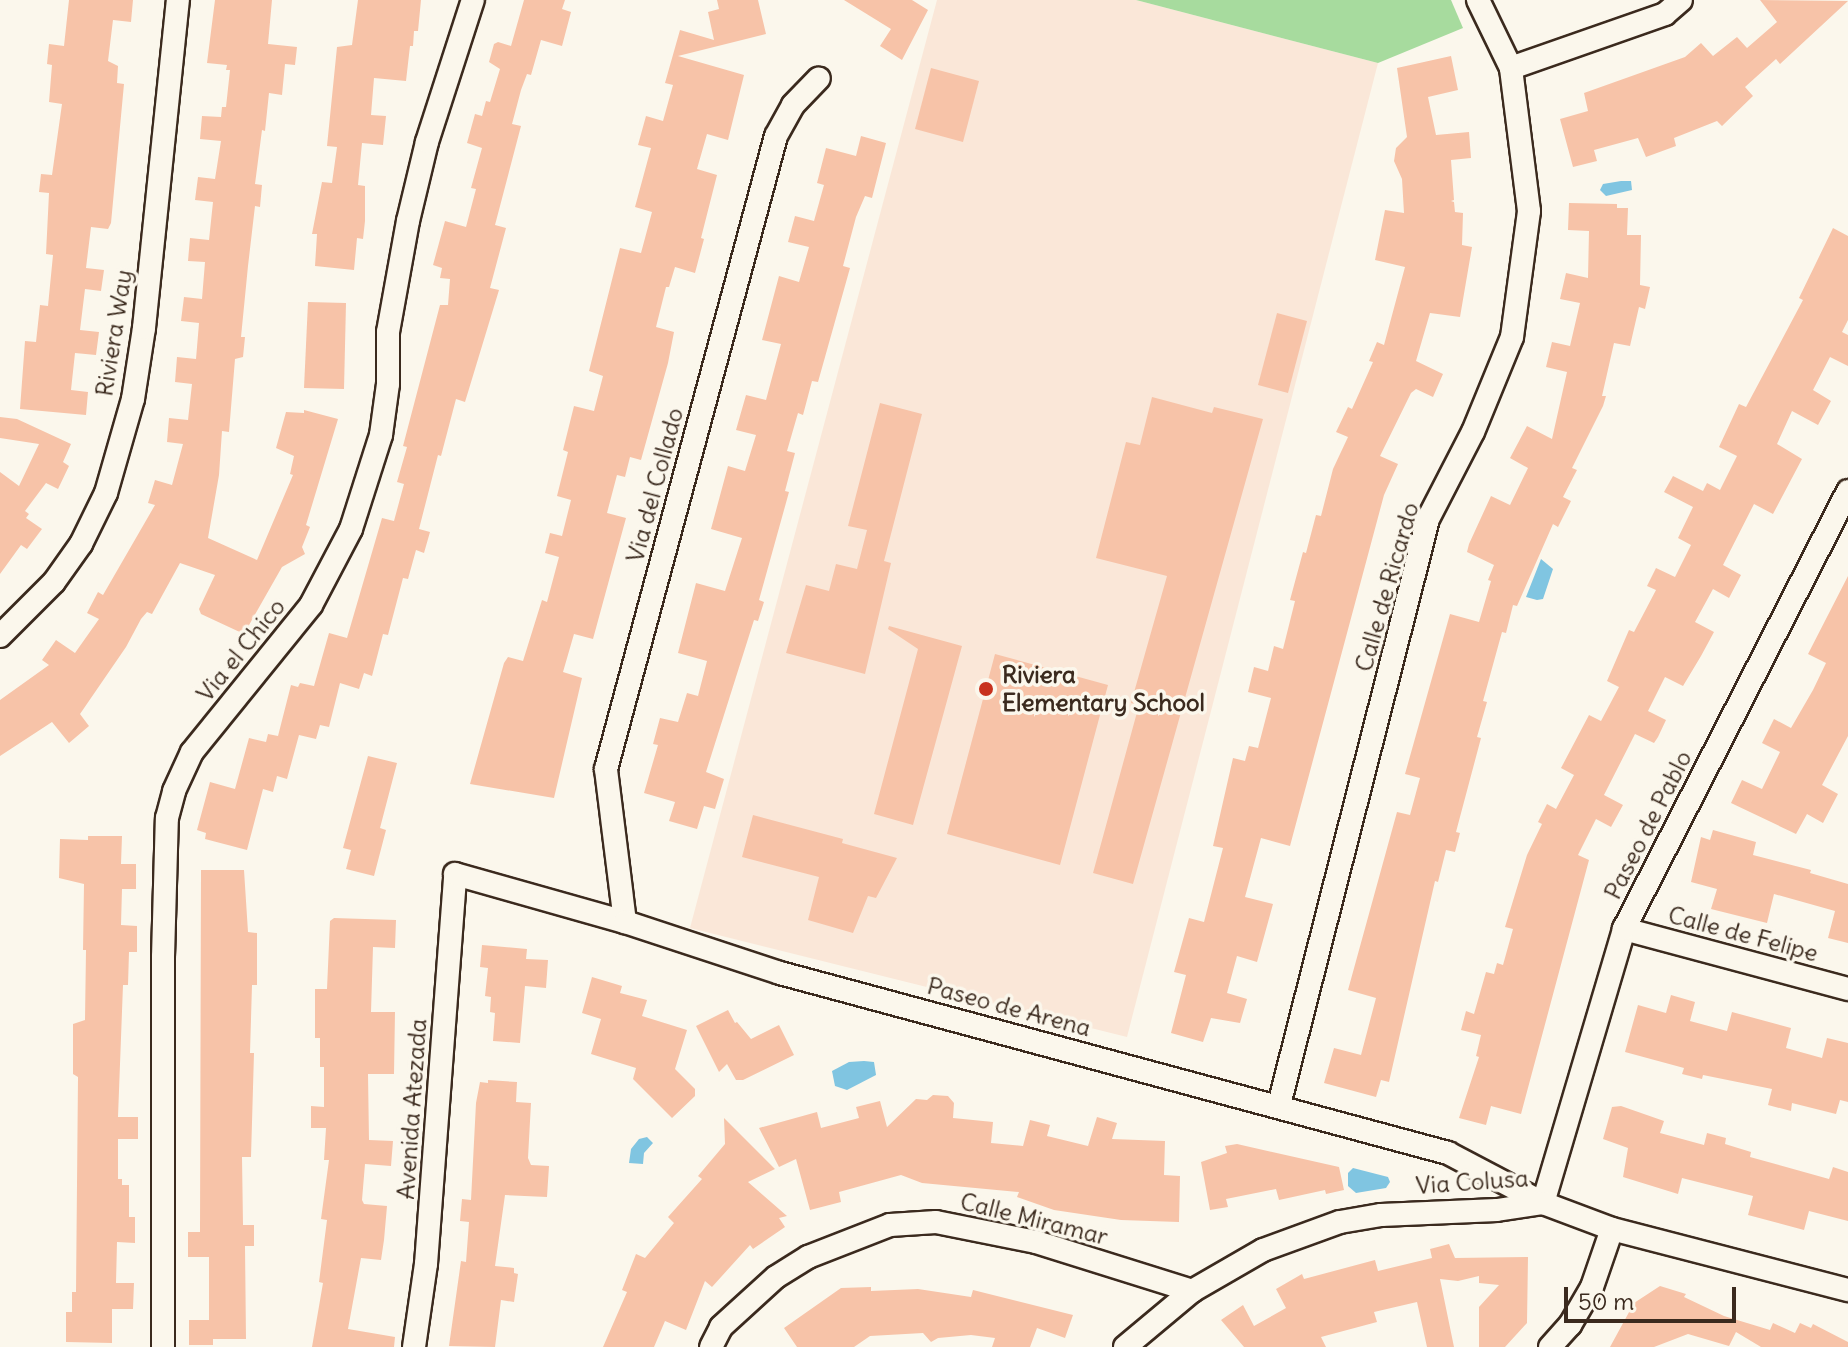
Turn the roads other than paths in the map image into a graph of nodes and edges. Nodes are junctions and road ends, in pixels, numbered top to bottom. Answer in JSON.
{"nodes":[{"id":1,"x":178,"y":0,"type":"edge"},
{"id":2,"x":473,"y":0,"type":"edge"},
{"id":3,"x":1478,"y":0,"type":"edge"},
{"id":4,"x":1681,"y":0,"type":"edge"},
{"id":5,"x":1511,"y":68,"type":"junction"},
{"id":6,"x":819,"y":78,"type":"dead end"},
{"id":7,"x":1848,"y":491,"type":"edge"},
{"id":8,"x":0,"y":636,"type":"edge"},
{"id":9,"x":455,"y":874,"type":"joint"},
{"id":10,"x":625,"y":922,"type":"junction"},
{"id":11,"x":1624,"y":929,"type":"junction"},
{"id":12,"x":1848,"y":989,"type":"edge"},
{"id":13,"x":1279,"y":1105,"type":"junction"},
{"id":14,"x":1543,"y":1203,"type":"junction"},
{"id":15,"x":1612,"y":1229,"type":"junction"},
{"id":16,"x":1848,"y":1290,"type":"edge"},
{"id":17,"x":1192,"y":1291,"type":"junction"},
{"id":18,"x":163,"y":1347,"type":"edge"},
{"id":19,"x":414,"y":1347,"type":"edge"},
{"id":20,"x":711,"y":1347,"type":"edge"},
{"id":21,"x":1125,"y":1347,"type":"edge"},
{"id":22,"x":1550,"y":1347,"type":"edge"}],
"edges":[{"from":1,"to":8,"type":"street","name":"Riviera Way"},
{"from":2,"to":18,"type":"street","name":"Via el Chico"},
{"from":3,"to":5,"type":"street","name":"Calle de Ricardo"},
{"from":4,"to":5,"type":"street"},
{"from":5,"to":13,"type":"street","name":"Calle de Ricardo"},
{"from":6,"to":10,"type":"street","name":"Via del Collado"},
{"from":7,"to":11,"type":"street","name":"Paseo de Pablo"},
{"from":9,"to":10,"type":"street","name":"Paseo de Arena"},
{"from":9,"to":19,"type":"street","name":"Avenida Atezada"},
{"from":10,"to":13,"type":"street","name":"Paseo de Arena"},
{"from":11,"to":12,"type":"street","name":"Calle de Felipe"},
{"from":11,"to":14,"type":"street","name":"Paseo de Pablo"},
{"from":13,"to":14,"type":"street","name":"Paseo de Arena"},
{"from":14,"to":15,"type":"street","name":"Via Colusa"},
{"from":14,"to":17,"type":"street","name":"Via Colusa"},
{"from":15,"to":16,"type":"street","name":"Via Colusa"},
{"from":15,"to":22,"type":"street"},
{"from":17,"to":20,"type":"street","name":"Calle Miramar"},
{"from":17,"to":21,"type":"street","name":"Via Colusa"}]}
